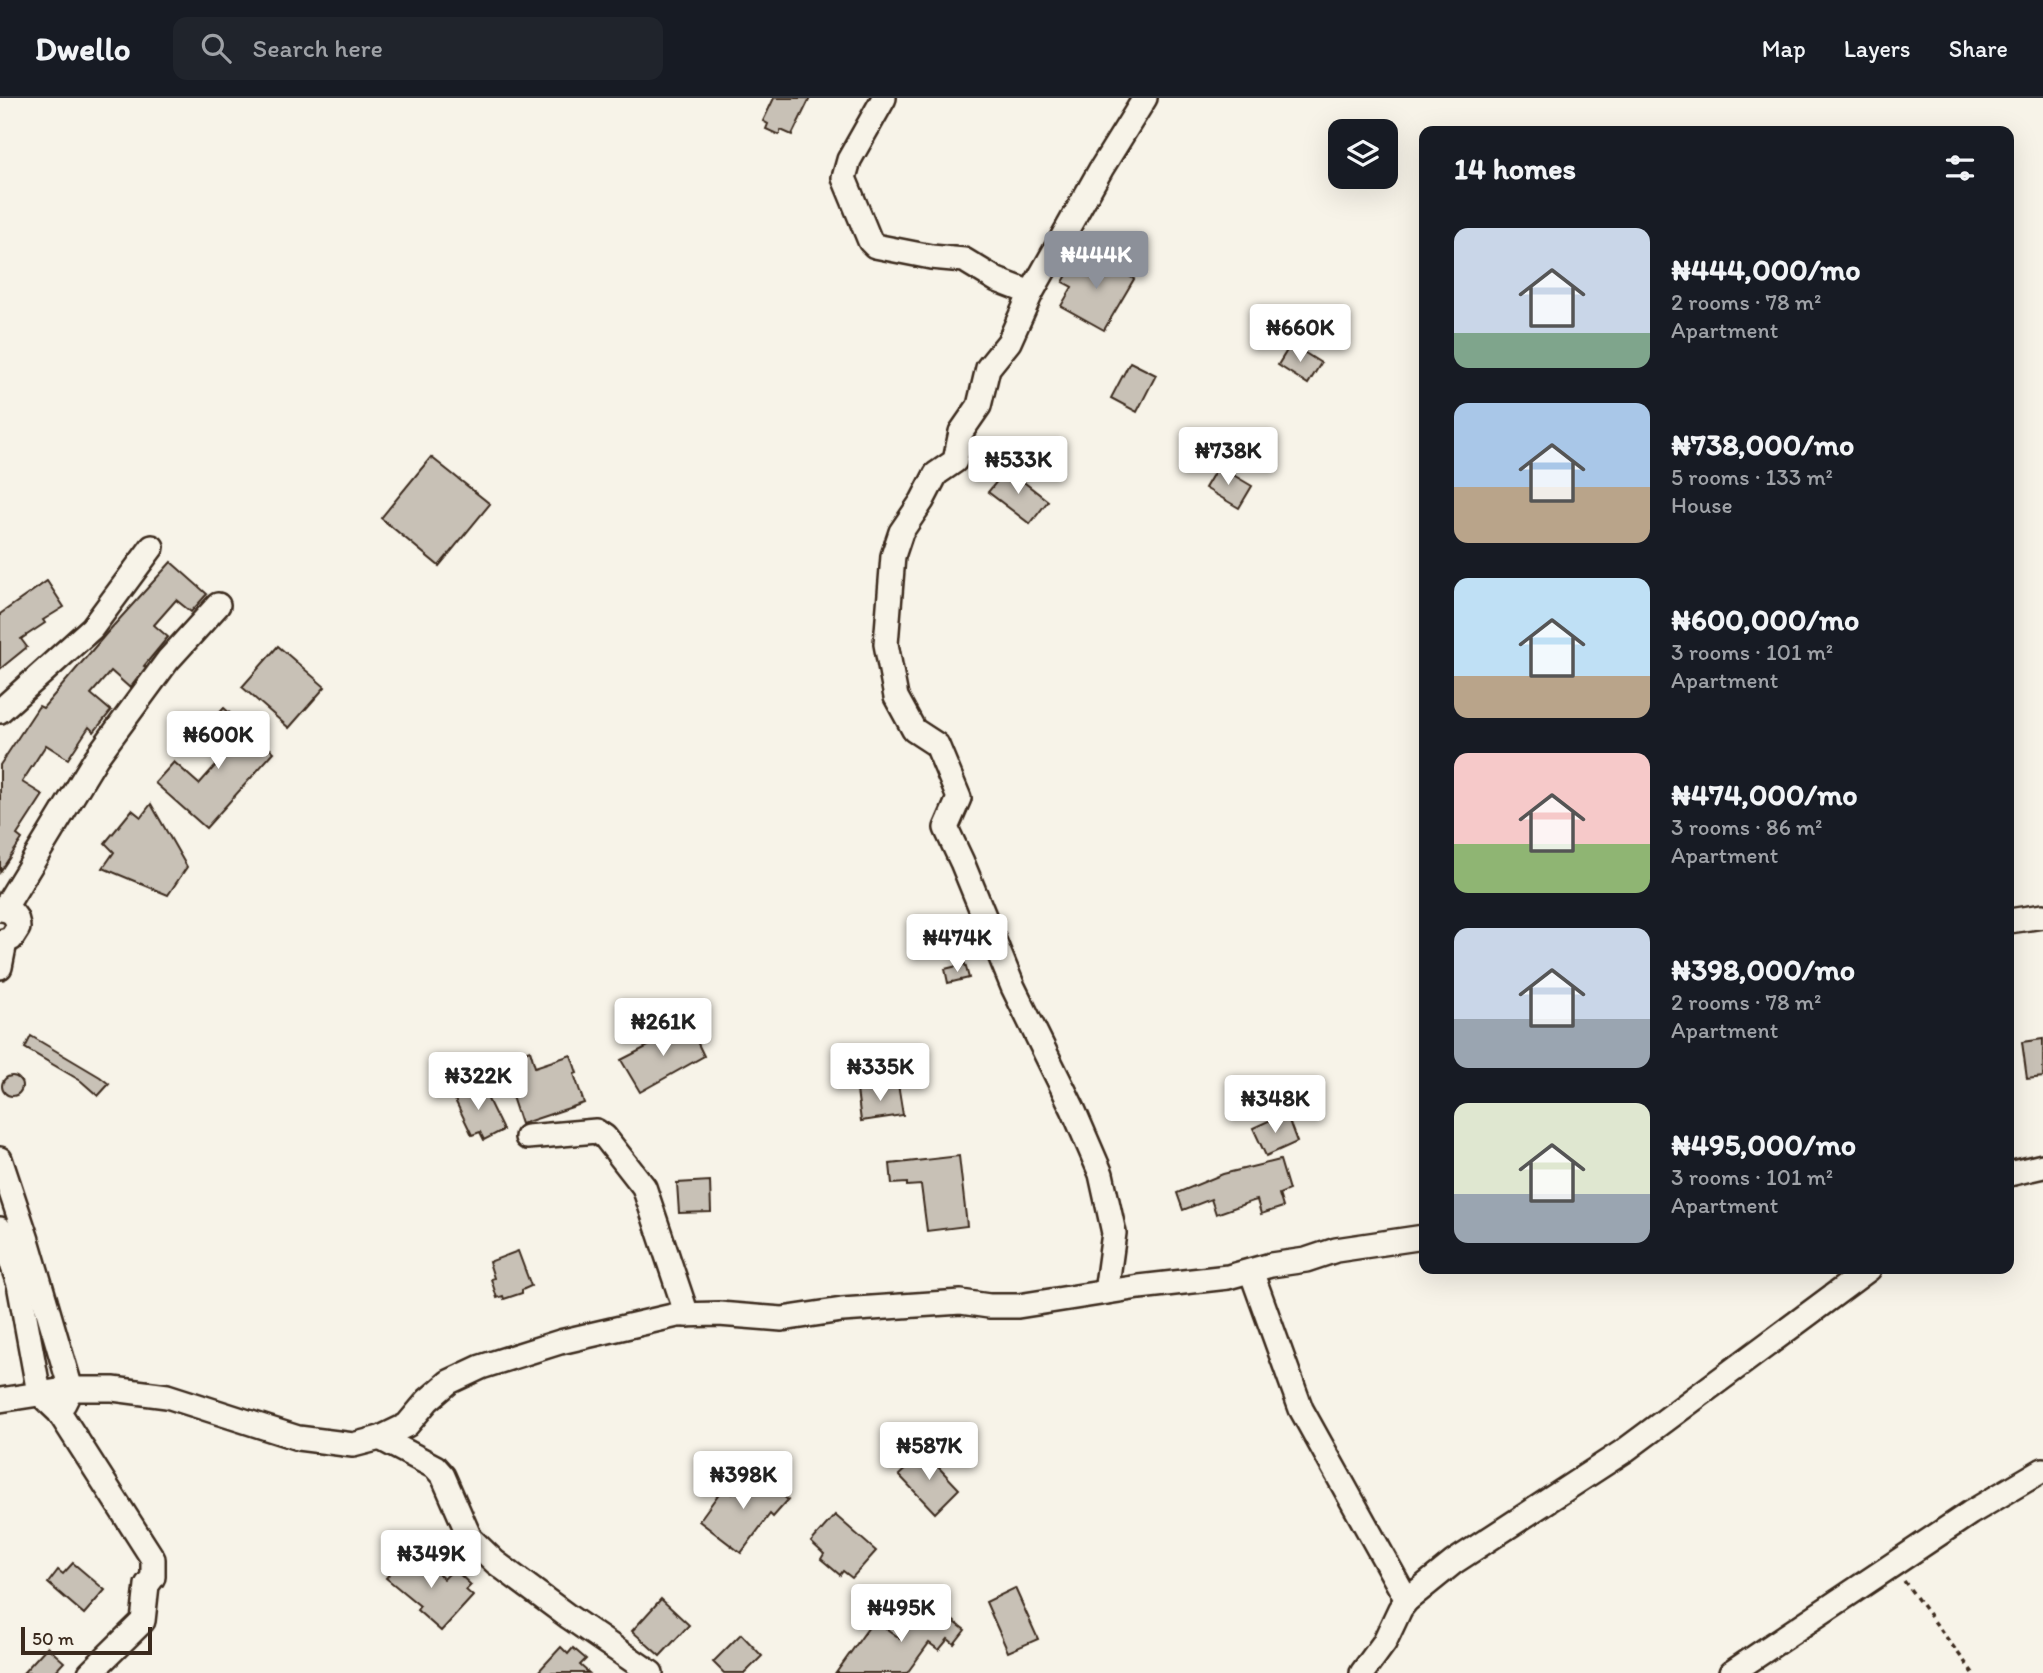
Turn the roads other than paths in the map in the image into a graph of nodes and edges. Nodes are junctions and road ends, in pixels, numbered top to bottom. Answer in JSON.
{"nodes":[{"id":1,"x":884,"y":98,"type":"edge"},
{"id":2,"x":1145,"y":98,"type":"edge"},
{"id":3,"x":1031,"y":293,"type":"junction"},
{"id":4,"x":152,"y":547,"type":"dead end"},
{"id":5,"x":218,"y":605,"type":"dead end"},
{"id":6,"x":0,"y":710,"type":"edge"},
{"id":7,"x":2,"y":909,"type":"edge"},
{"id":8,"x":2043,"y":916,"type":"edge"},
{"id":9,"x":2014,"y":920,"type":"edge"},
{"id":10,"x":3,"y":942,"type":"edge"},
{"id":11,"x":0,"y":967,"type":"edge"},
{"id":12,"x":527,"y":1137,"type":"dead end"},
{"id":13,"x":0,"y":1159,"type":"edge"},
{"id":14,"x":2043,"y":1166,"type":"edge"},
{"id":15,"x":2014,"y":1173,"type":"edge"},
{"id":16,"x":0,"y":1229,"type":"edge"},
{"id":17,"x":1419,"y":1238,"type":"edge"},
{"id":18,"x":1251,"y":1271,"type":"junction"},
{"id":19,"x":1862,"y":1274,"type":"edge"},
{"id":20,"x":1106,"y":1292,"type":"junction"},
{"id":21,"x":687,"y":1315,"type":"junction"},
{"id":22,"x":71,"y":1389,"type":"junction"},
{"id":23,"x":38,"y":1393,"type":"junction"},
{"id":24,"x":0,"y":1400,"type":"edge"},
{"id":25,"x":60,"y":1412,"type":"junction"},
{"id":26,"x":380,"y":1438,"type":"junction"},
{"id":27,"x":2043,"y":1470,"type":"edge"},
{"id":28,"x":1408,"y":1600,"type":"junction"},
{"id":29,"x":90,"y":1673,"type":"edge"},
{"id":30,"x":651,"y":1673,"type":"edge"},
{"id":31,"x":1362,"y":1673,"type":"edge"},
{"id":32,"x":1731,"y":1673,"type":"edge"}],
"edges":[{"from":1,"to":3,"type":"street"},
{"from":2,"to":3,"type":"street"},
{"from":3,"to":20,"type":"street"},
{"from":4,"to":6,"type":"street"},
{"from":5,"to":7,"type":"street"},
{"from":7,"to":10,"type":"street"},
{"from":8,"to":9,"type":"street"},
{"from":10,"to":11,"type":"street"},
{"from":12,"to":21,"type":"street"},
{"from":13,"to":22,"type":"street"},
{"from":14,"to":15,"type":"street"},
{"from":16,"to":23,"type":"street"},
{"from":17,"to":18,"type":"street"},
{"from":18,"to":20,"type":"street"},
{"from":18,"to":28,"type":"street"},
{"from":19,"to":28,"type":"street"},
{"from":20,"to":21,"type":"street"},
{"from":21,"to":26,"type":"street"},
{"from":22,"to":23,"type":"street"},
{"from":22,"to":25,"type":"street"},
{"from":22,"to":26,"type":"street"},
{"from":23,"to":24,"type":"street"},
{"from":23,"to":25,"type":"street"},
{"from":25,"to":29,"type":"street"},
{"from":26,"to":30,"type":"street"},
{"from":27,"to":32,"type":"street"},
{"from":28,"to":31,"type":"street"}]}
